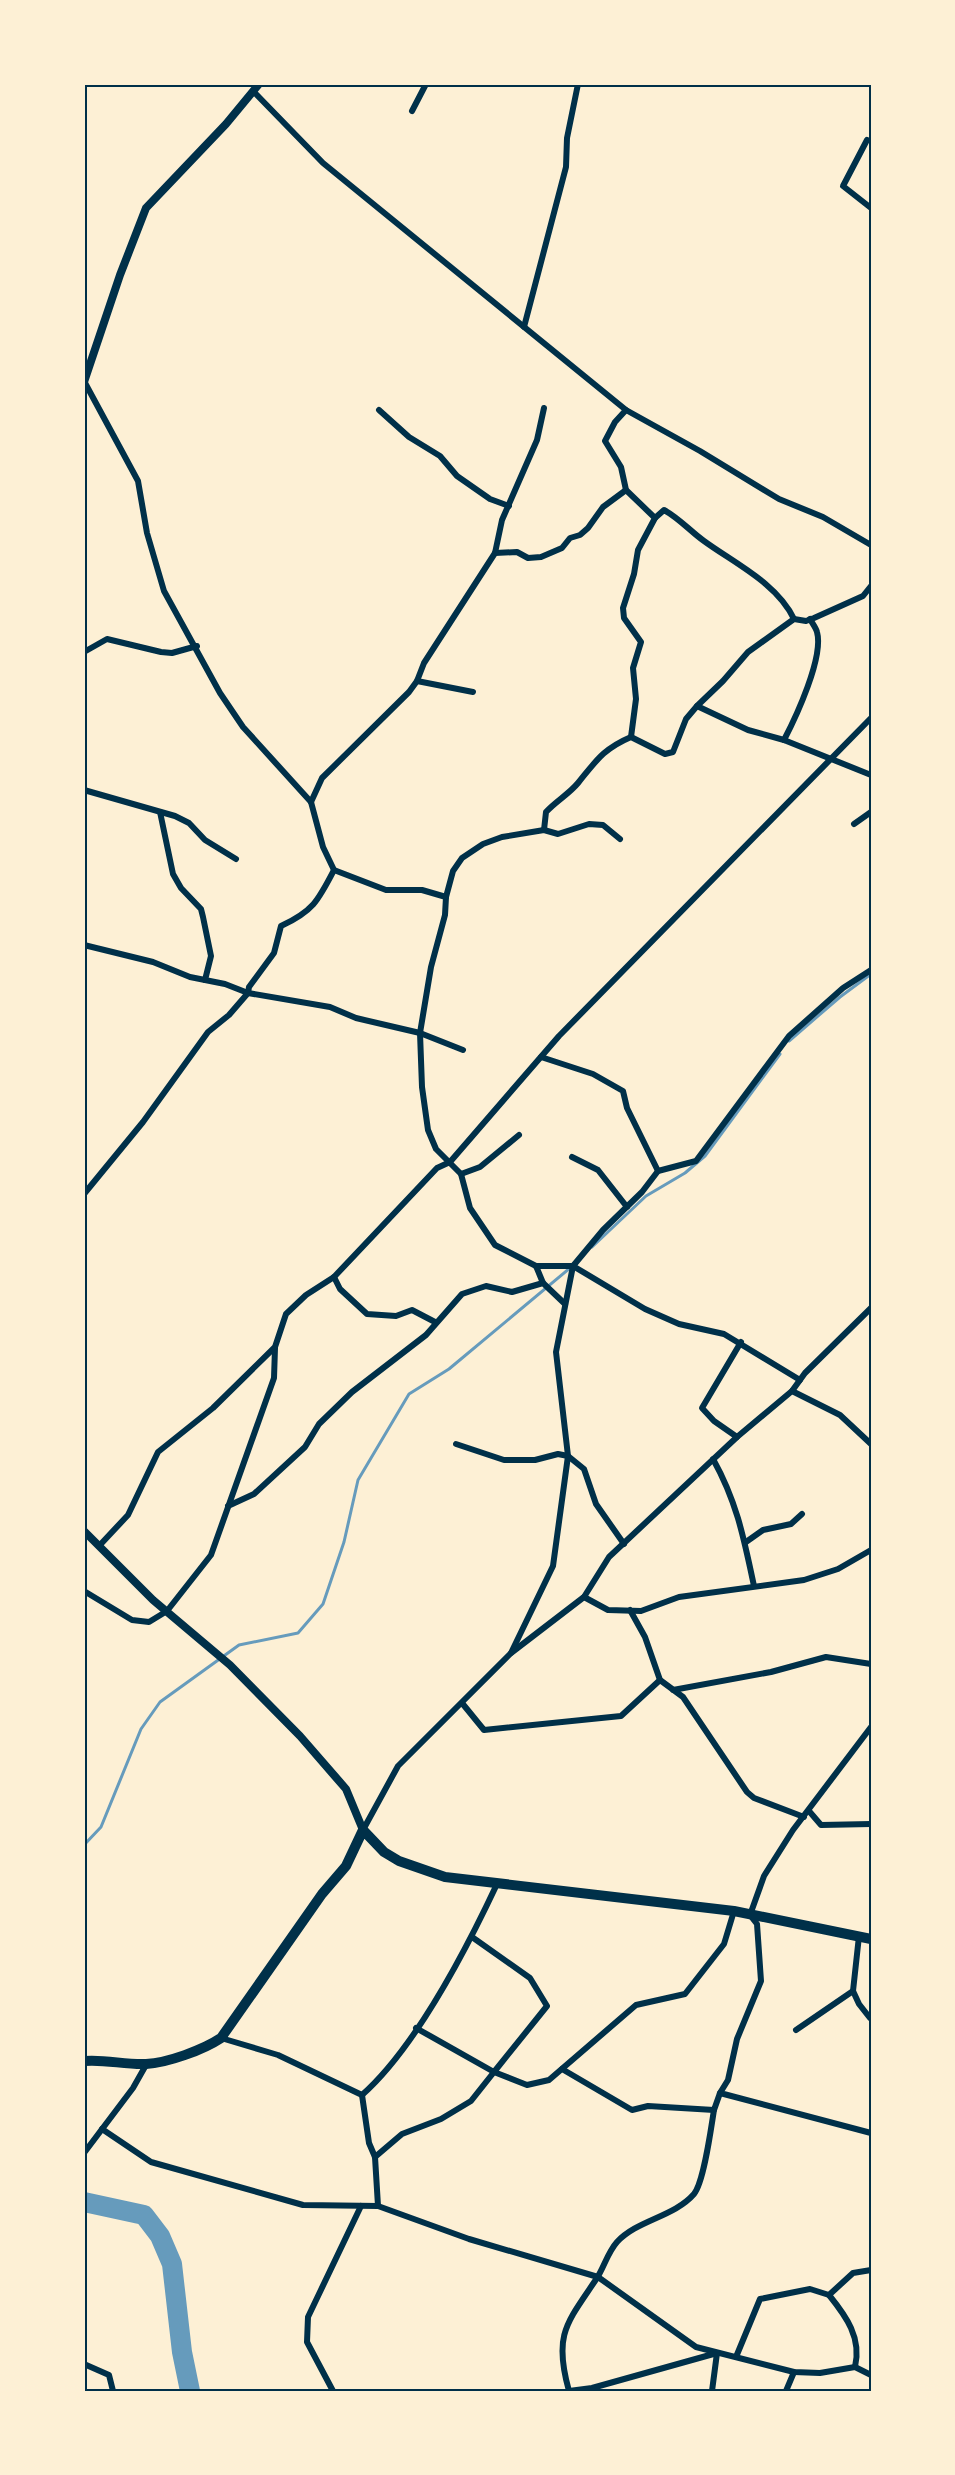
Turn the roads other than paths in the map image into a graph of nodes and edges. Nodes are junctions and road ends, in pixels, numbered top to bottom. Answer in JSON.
{"nodes":[{"id":1,"x":426,"y":84,"type":"edge"},
{"id":2,"x":578,"y":84,"type":"edge"},
{"id":3,"x":257,"y":88,"type":"edge"},
{"id":4,"x":412,"y":111,"type":"dead end"},
{"id":5,"x":867,"y":140,"type":"dead end"},
{"id":6,"x":871,"y":208,"type":"edge"},
{"id":7,"x":524,"y":327,"type":"junction"},
{"id":8,"x":84,"y":381,"type":"edge"},
{"id":9,"x":544,"y":408,"type":"dead end"},
{"id":10,"x":379,"y":410,"type":"dead end"},
{"id":11,"x":626,"y":410,"type":"junction"},
{"id":12,"x":626,"y":490,"type":"junction"},
{"id":13,"x":508,"y":506,"type":"junction"},
{"id":14,"x":655,"y":518,"type":"junction"},
{"id":15,"x":871,"y":545,"type":"edge"},
{"id":16,"x":495,"y":554,"type":"junction"},
{"id":17,"x":871,"y":586,"type":"edge"},
{"id":18,"x":794,"y":619,"type":"junction"},
{"id":19,"x":810,"y":619,"type":"junction"},
{"id":20,"x":197,"y":646,"type":"junction"},
{"id":21,"x":84,"y":652,"type":"edge"},
{"id":22,"x":417,"y":681,"type":"junction"},
{"id":23,"x":473,"y":692,"type":"dead end"},
{"id":24,"x":697,"y":706,"type":"junction"},
{"id":25,"x":871,"y":718,"type":"edge"},
{"id":26,"x":631,"y":737,"type":"junction"},
{"id":27,"x":784,"y":740,"type":"junction"},
{"id":28,"x":830,"y":759,"type":"junction"},
{"id":29,"x":871,"y":776,"type":"edge"},
{"id":30,"x":84,"y":790,"type":"edge"},
{"id":31,"x":311,"y":802,"type":"junction"},
{"id":32,"x":160,"y":812,"type":"junction"},
{"id":33,"x":871,"y":812,"type":"edge"},
{"id":34,"x":854,"y":824,"type":"dead end"},
{"id":35,"x":544,"y":830,"type":"junction"},
{"id":36,"x":620,"y":839,"type":"dead end"},
{"id":37,"x":236,"y":860,"type":"dead end"},
{"id":38,"x":334,"y":870,"type":"junction"},
{"id":39,"x":446,"y":897,"type":"junction"},
{"id":40,"x":84,"y":945,"type":"edge"},
{"id":41,"x":871,"y":970,"type":"edge"},
{"id":42,"x":206,"y":980,"type":"junction"},
{"id":43,"x":248,"y":993,"type":"junction"},
{"id":44,"x":420,"y":1033,"type":"junction"},
{"id":45,"x":463,"y":1050,"type":"dead end"},
{"id":46,"x":541,"y":1057,"type":"junction"},
{"id":47,"x":519,"y":1135,"type":"dead end"},
{"id":48,"x":572,"y":1157,"type":"dead end"},
{"id":49,"x":450,"y":1162,"type":"junction"},
{"id":50,"x":658,"y":1171,"type":"junction"},
{"id":51,"x":461,"y":1174,"type":"junction"},
{"id":52,"x":84,"y":1194,"type":"edge"},
{"id":53,"x":627,"y":1207,"type":"junction"},
{"id":54,"x":537,"y":1266,"type":"junction"},
{"id":55,"x":573,"y":1266,"type":"junction"},
{"id":56,"x":334,"y":1277,"type":"junction"},
{"id":57,"x":543,"y":1283,"type":"junction"},
{"id":58,"x":565,"y":1304,"type":"junction"},
{"id":59,"x":871,"y":1308,"type":"edge"},
{"id":60,"x":435,"y":1322,"type":"junction"},
{"id":61,"x":741,"y":1342,"type":"junction"},
{"id":62,"x":275,"y":1347,"type":"junction"},
{"id":63,"x":800,"y":1380,"type":"junction"},
{"id":64,"x":792,"y":1391,"type":"junction"},
{"id":65,"x":737,"y":1437,"type":"junction"},
{"id":66,"x":456,"y":1444,"type":"dead end"},
{"id":67,"x":871,"y":1444,"type":"edge"},
{"id":68,"x":568,"y":1456,"type":"junction"},
{"id":69,"x":713,"y":1460,"type":"junction"},
{"id":70,"x":228,"y":1506,"type":"junction"},
{"id":71,"x":802,"y":1514,"type":"dead end"},
{"id":72,"x":84,"y":1531,"type":"edge"},
{"id":73,"x":746,"y":1542,"type":"junction"},
{"id":74,"x":624,"y":1544,"type":"junction"},
{"id":75,"x":99,"y":1546,"type":"junction"},
{"id":76,"x":871,"y":1550,"type":"edge"},
{"id":77,"x":754,"y":1586,"type":"junction"},
{"id":78,"x":84,"y":1591,"type":"edge"},
{"id":79,"x":584,"y":1597,"type":"junction"},
{"id":80,"x":630,"y":1610,"type":"junction"},
{"id":81,"x":167,"y":1611,"type":"junction"},
{"id":82,"x":511,"y":1653,"type":"junction"},
{"id":83,"x":871,"y":1664,"type":"edge"},
{"id":84,"x":660,"y":1680,"type":"junction"},
{"id":85,"x":673,"y":1690,"type":"junction"},
{"id":86,"x":462,"y":1703,"type":"junction"},
{"id":87,"x":871,"y":1727,"type":"edge"},
{"id":88,"x":809,"y":1811,"type":"junction"},
{"id":89,"x":804,"y":1817,"type":"junction"},
{"id":90,"x":871,"y":1824,"type":"edge"},
{"id":91,"x":363,"y":1830,"type":"junction"},
{"id":92,"x":497,"y":1884,"type":"junction"},
{"id":93,"x":734,"y":1911,"type":"junction"},
{"id":94,"x":750,"y":1915,"type":"junction"},
{"id":95,"x":859,"y":1936,"type":"junction"},
{"id":96,"x":472,"y":1937,"type":"junction"},
{"id":97,"x":871,"y":1939,"type":"edge"},
{"id":98,"x":853,"y":1991,"type":"junction"},
{"id":99,"x":870,"y":2018,"type":"edge"},
{"id":100,"x":416,"y":2028,"type":"junction"},
{"id":101,"x":796,"y":2030,"type":"dead end"},
{"id":102,"x":221,"y":2038,"type":"junction"},
{"id":103,"x":84,"y":2061,"type":"edge"},
{"id":104,"x":146,"y":2064,"type":"junction"},
{"id":105,"x":562,"y":2069,"type":"junction"},
{"id":106,"x":494,"y":2072,"type":"junction"},
{"id":107,"x":720,"y":2092,"type":"junction"},
{"id":108,"x":362,"y":2095,"type":"junction"},
{"id":109,"x":714,"y":2110,"type":"junction"},
{"id":110,"x":102,"y":2129,"type":"junction"},
{"id":111,"x":871,"y":2133,"type":"edge"},
{"id":112,"x":84,"y":2153,"type":"edge"},
{"id":113,"x":375,"y":2157,"type":"junction"},
{"id":114,"x":361,"y":2206,"type":"junction"},
{"id":115,"x":378,"y":2206,"type":"junction"},
{"id":116,"x":871,"y":2270,"type":"edge"},
{"id":117,"x":598,"y":2277,"type":"junction"},
{"id":118,"x":829,"y":2295,"type":"junction"},
{"id":119,"x":717,"y":2353,"type":"junction"},
{"id":120,"x":736,"y":2357,"type":"junction"},
{"id":121,"x":84,"y":2364,"type":"edge"},
{"id":122,"x":855,"y":2367,"type":"junction"},
{"id":123,"x":794,"y":2372,"type":"junction"},
{"id":124,"x":871,"y":2375,"type":"edge"},
{"id":125,"x":112,"y":2391,"type":"edge"},
{"id":126,"x":333,"y":2391,"type":"edge"},
{"id":127,"x":569,"y":2391,"type":"edge"},
{"id":128,"x":711,"y":2391,"type":"edge"},
{"id":129,"x":786,"y":2391,"type":"edge"}],
"edges":[{"from":1,"to":4,"type":"street"},
{"from":2,"to":7,"type":"street"},
{"from":3,"to":7,"type":"street"},
{"from":3,"to":8,"type":"street"},
{"from":5,"to":6,"type":"street"},
{"from":7,"to":11,"type":"street"},
{"from":8,"to":20,"type":"street"},
{"from":9,"to":13,"type":"street"},
{"from":10,"to":13,"type":"street"},
{"from":11,"to":12,"type":"street"},
{"from":11,"to":15,"type":"street"},
{"from":12,"to":14,"type":"street"},
{"from":12,"to":16,"type":"street"},
{"from":13,"to":16,"type":"street"},
{"from":14,"to":18,"type":"street"},
{"from":14,"to":26,"type":"street"},
{"from":16,"to":22,"type":"street"},
{"from":17,"to":19,"type":"street"},
{"from":18,"to":19,"type":"street"},
{"from":18,"to":24,"type":"street"},
{"from":19,"to":27,"type":"street"},
{"from":20,"to":21,"type":"street"},
{"from":20,"to":31,"type":"street"},
{"from":22,"to":23,"type":"street"},
{"from":22,"to":31,"type":"street"},
{"from":24,"to":26,"type":"street"},
{"from":24,"to":27,"type":"street"},
{"from":25,"to":28,"type":"street"},
{"from":26,"to":35,"type":"street"},
{"from":27,"to":28,"type":"street"},
{"from":28,"to":29,"type":"street"},
{"from":28,"to":46,"type":"street"},
{"from":30,"to":32,"type":"street"},
{"from":31,"to":38,"type":"street"},
{"from":32,"to":37,"type":"street"},
{"from":32,"to":42,"type":"street"},
{"from":33,"to":34,"type":"street"},
{"from":35,"to":36,"type":"street"},
{"from":35,"to":39,"type":"street"},
{"from":38,"to":39,"type":"street"},
{"from":38,"to":43,"type":"street"},
{"from":39,"to":44,"type":"street"},
{"from":40,"to":42,"type":"street"},
{"from":41,"to":50,"type":"street"},
{"from":42,"to":43,"type":"street"},
{"from":43,"to":44,"type":"street"},
{"from":43,"to":52,"type":"street"},
{"from":44,"to":45,"type":"street"},
{"from":44,"to":49,"type":"street"},
{"from":46,"to":49,"type":"street"},
{"from":46,"to":50,"type":"street"},
{"from":47,"to":51,"type":"street"},
{"from":48,"to":53,"type":"street"},
{"from":49,"to":51,"type":"street"},
{"from":49,"to":56,"type":"street"},
{"from":50,"to":53,"type":"street"},
{"from":51,"to":54,"type":"street"},
{"from":53,"to":55,"type":"street"},
{"from":54,"to":55,"type":"street"},
{"from":54,"to":57,"type":"street"},
{"from":55,"to":58,"type":"street"},
{"from":55,"to":61,"type":"street"},
{"from":56,"to":60,"type":"street"},
{"from":56,"to":62,"type":"street"},
{"from":57,"to":58,"type":"street"},
{"from":57,"to":60,"type":"street"},
{"from":58,"to":68,"type":"street"},
{"from":59,"to":63,"type":"street"},
{"from":60,"to":70,"type":"street"},
{"from":61,"to":63,"type":"street"},
{"from":61,"to":65,"type":"street"},
{"from":62,"to":70,"type":"street"},
{"from":62,"to":75,"type":"street"},
{"from":63,"to":64,"type":"street"},
{"from":64,"to":65,"type":"street"},
{"from":64,"to":67,"type":"street"},
{"from":65,"to":69,"type":"street"},
{"from":66,"to":68,"type":"street"},
{"from":68,"to":74,"type":"street"},
{"from":68,"to":82,"type":"street"},
{"from":69,"to":73,"type":"street"},
{"from":69,"to":74,"type":"street"},
{"from":70,"to":81,"type":"street"},
{"from":71,"to":73,"type":"street"},
{"from":72,"to":75,"type":"street"},
{"from":73,"to":77,"type":"street"},
{"from":74,"to":79,"type":"street"},
{"from":75,"to":81,"type":"street"},
{"from":76,"to":77,"type":"street"},
{"from":77,"to":80,"type":"street"},
{"from":78,"to":81,"type":"street"},
{"from":79,"to":80,"type":"street"},
{"from":79,"to":82,"type":"street"},
{"from":80,"to":84,"type":"street"},
{"from":81,"to":91,"type":"street"},
{"from":82,"to":86,"type":"street"},
{"from":83,"to":85,"type":"street"},
{"from":84,"to":85,"type":"street"},
{"from":84,"to":86,"type":"street"},
{"from":85,"to":89,"type":"street"},
{"from":86,"to":91,"type":"street"},
{"from":87,"to":88,"type":"street"},
{"from":88,"to":89,"type":"street"},
{"from":88,"to":90,"type":"street"},
{"from":89,"to":94,"type":"street"},
{"from":91,"to":92,"type":"main road"},
{"from":91,"to":102,"type":"main road"},
{"from":92,"to":93,"type":"main road"},
{"from":92,"to":96,"type":"street"},
{"from":93,"to":94,"type":"main road"},
{"from":93,"to":105,"type":"street"},
{"from":94,"to":95,"type":"main road"},
{"from":94,"to":107,"type":"street"},
{"from":95,"to":97,"type":"main road"},
{"from":95,"to":98,"type":"street"},
{"from":96,"to":100,"type":"street"},
{"from":96,"to":106,"type":"street"},
{"from":98,"to":99,"type":"street"},
{"from":98,"to":101,"type":"street"},
{"from":100,"to":106,"type":"street"},
{"from":100,"to":108,"type":"street"},
{"from":102,"to":104,"type":"main road"},
{"from":102,"to":108,"type":"street"},
{"from":103,"to":104,"type":"main road"},
{"from":104,"to":110,"type":"street"},
{"from":105,"to":106,"type":"street"},
{"from":105,"to":109,"type":"street"},
{"from":106,"to":113,"type":"street"},
{"from":107,"to":109,"type":"street"},
{"from":107,"to":111,"type":"street"},
{"from":108,"to":113,"type":"street"},
{"from":109,"to":117,"type":"street"},
{"from":110,"to":112,"type":"street"},
{"from":110,"to":114,"type":"street"},
{"from":113,"to":115,"type":"street"},
{"from":114,"to":115,"type":"street"},
{"from":114,"to":126,"type":"street"},
{"from":115,"to":117,"type":"street"},
{"from":116,"to":118,"type":"street"},
{"from":117,"to":119,"type":"street"},
{"from":117,"to":127,"type":"street"},
{"from":118,"to":120,"type":"street"},
{"from":118,"to":122,"type":"street"},
{"from":119,"to":120,"type":"street"},
{"from":119,"to":127,"type":"street"},
{"from":119,"to":128,"type":"street"},
{"from":120,"to":123,"type":"street"},
{"from":121,"to":125,"type":"street"},
{"from":122,"to":123,"type":"street"},
{"from":122,"to":124,"type":"street"},
{"from":123,"to":129,"type":"street"}]}
